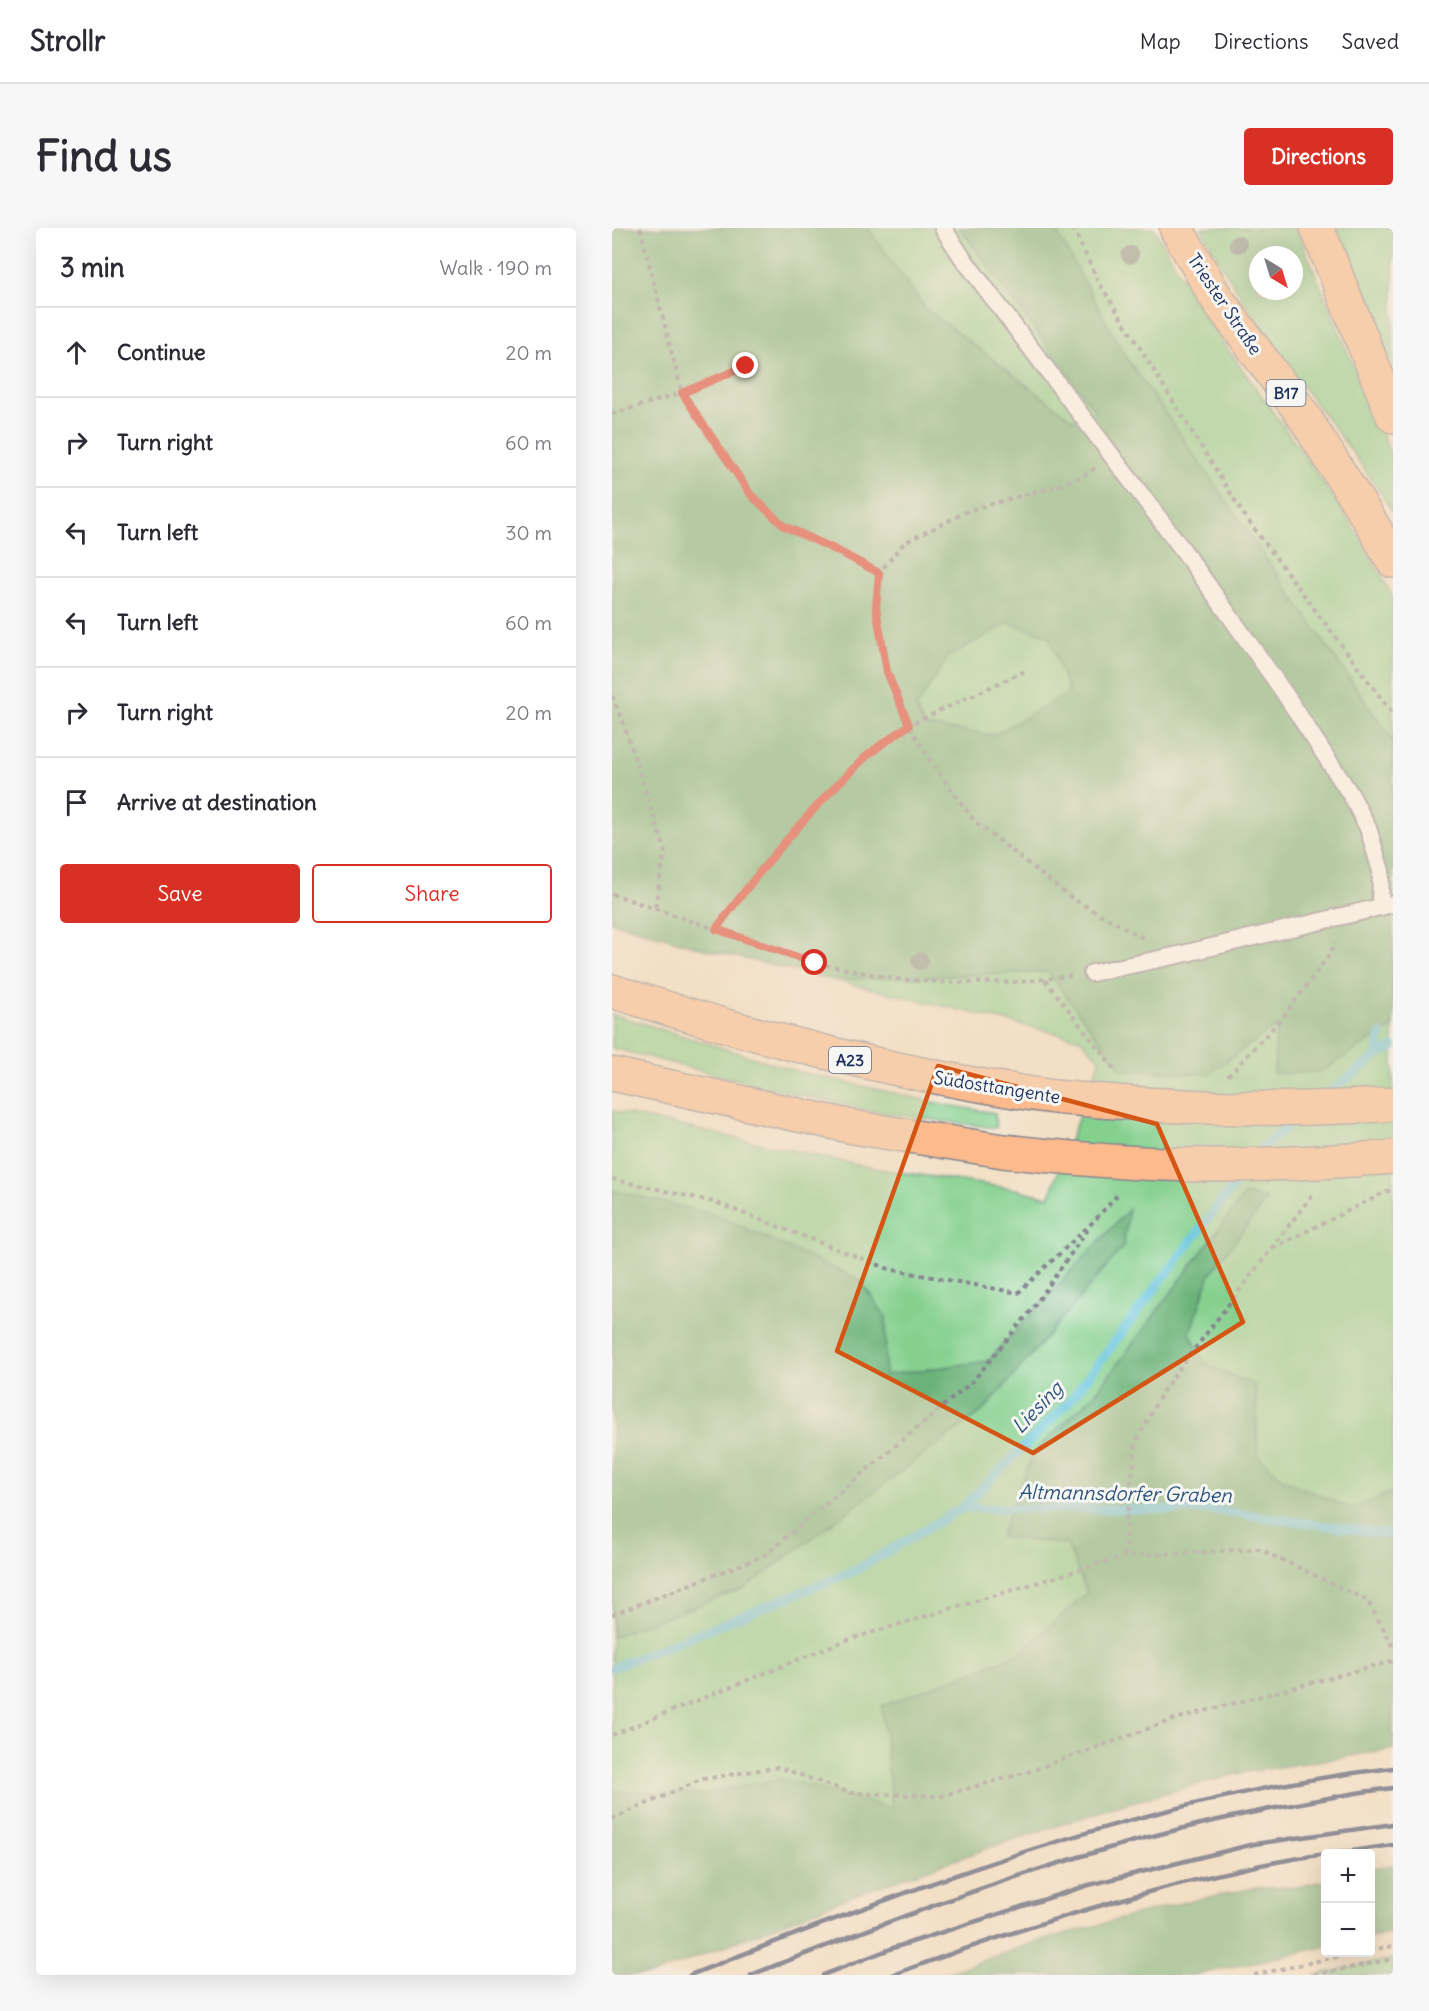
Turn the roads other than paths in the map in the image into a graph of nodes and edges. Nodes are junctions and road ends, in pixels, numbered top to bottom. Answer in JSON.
{"nodes":[{"id":1,"x":943,"y":228,"type":"edge"},
{"id":2,"x":1176,"y":228,"type":"edge"},
{"id":3,"x":1317,"y":228,"type":"edge"},
{"id":4,"x":1393,"y":416,"type":"edge"},
{"id":5,"x":1393,"y":561,"type":"edge"},
{"id":6,"x":1386,"y":906,"type":"edge"},
{"id":7,"x":1092,"y":973,"type":"road end"},
{"id":8,"x":612,"y":981,"type":"edge"},
{"id":9,"x":612,"y":991,"type":"edge"},
{"id":10,"x":650,"y":1004,"type":"junction"},
{"id":11,"x":612,"y":1074,"type":"edge"},
{"id":12,"x":1393,"y":1104,"type":"edge"},
{"id":13,"x":1393,"y":1157,"type":"edge"}],
"edges":[{"from":1,"to":6,"type":"lane"},
{"from":2,"to":5,"type":"main road","name":"Triester Straße","number":"B17"},
{"from":3,"to":4,"type":"main road"},
{"from":6,"to":7,"type":"lane"},
{"from":8,"to":10,"type":"main road"},
{"from":9,"to":10,"type":"main road","name":"Südosttangente","number":"A23"},
{"from":10,"to":12,"type":"main road","name":"Südosttangente","number":"A23","bridge":true},
{"from":11,"to":13,"type":"main road","bridge":true}]}
